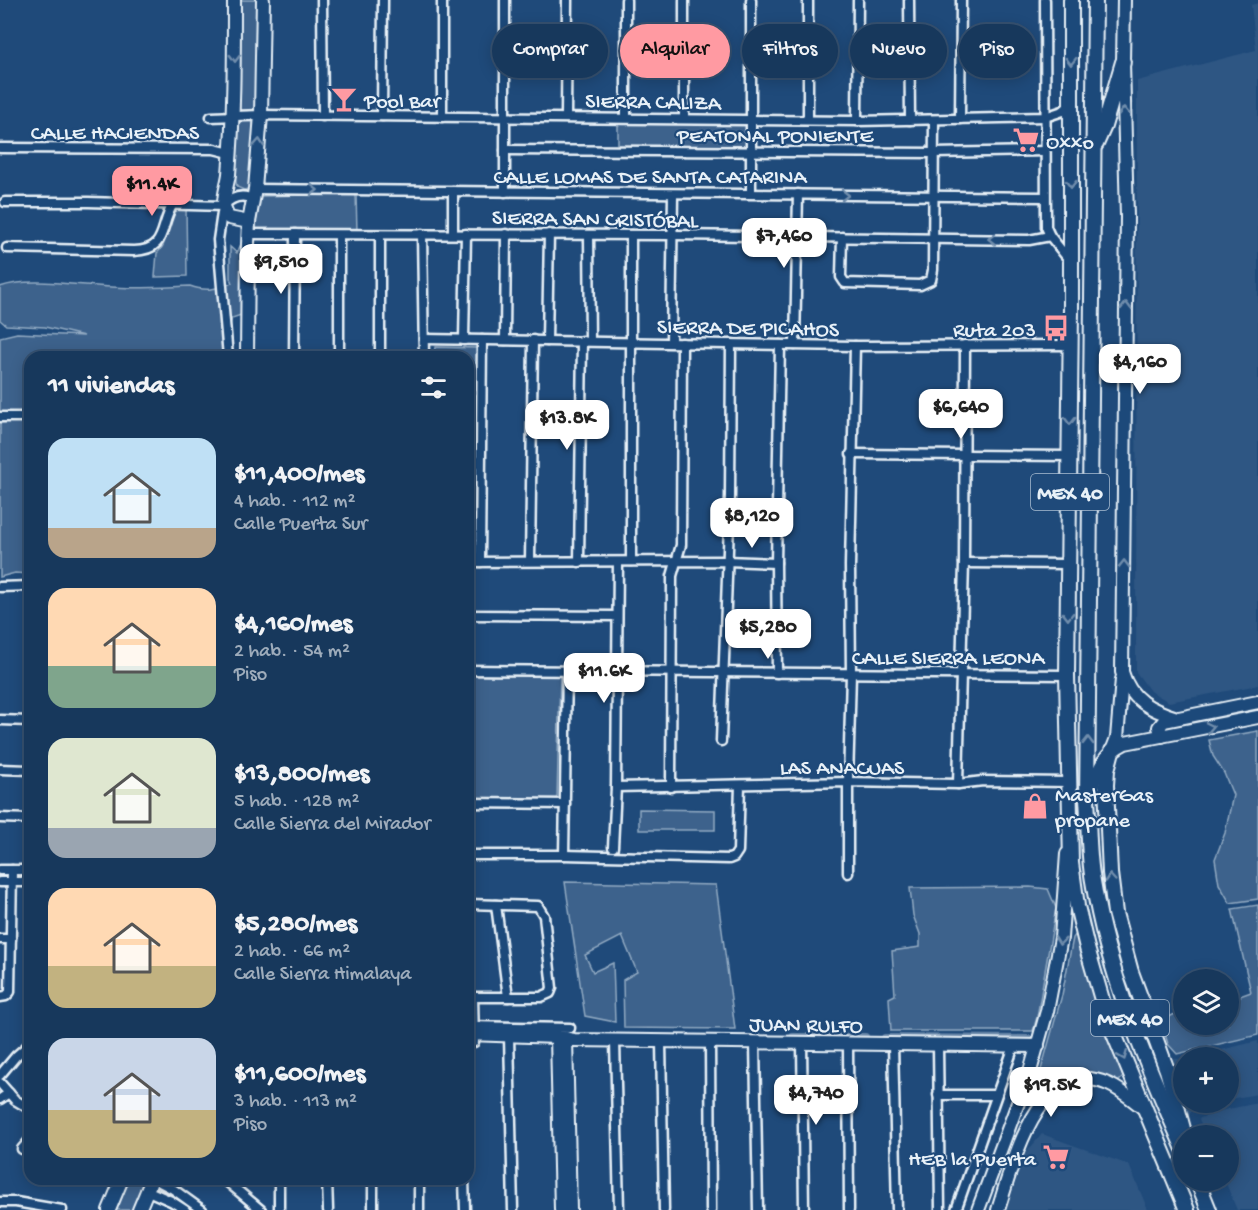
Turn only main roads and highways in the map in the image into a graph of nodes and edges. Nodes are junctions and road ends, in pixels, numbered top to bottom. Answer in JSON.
{"nodes":[{"id":1,"x":1074,"y":0,"type":"edge"},
{"id":2,"x":1095,"y":0,"type":"edge"},
{"id":3,"x":1123,"y":62,"type":"road end"},
{"id":4,"x":1094,"y":149,"type":"junction"},
{"id":5,"x":1112,"y":751,"type":"road end"},
{"id":6,"x":1093,"y":881,"type":"junction"},
{"id":7,"x":1131,"y":972,"type":"junction"},
{"id":8,"x":1152,"y":1124,"type":"junction"},
{"id":9,"x":1174,"y":1125,"type":"edge"},
{"id":10,"x":1182,"y":1125,"type":"edge"},
{"id":11,"x":1200,"y":1191,"type":"edge"},
{"id":12,"x":1187,"y":1210,"type":"edge"},
{"id":13,"x":1206,"y":1210,"type":"edge"}],
"edges":[{"from":1,"to":8,"type":"main road","number":"MEX 40","one_way":true},
{"from":2,"to":4,"type":"main road","number":"MEX 40"},
{"from":3,"to":4,"type":"main road"},
{"from":6,"to":4,"type":"main road","number":"MEX 40","one_way":true},
{"from":7,"to":5,"type":"main road","one_way":true},
{"from":6,"to":7,"type":"main road"},
{"from":6,"to":9,"type":"main road","number":"MEX 40"},
{"from":7,"to":10,"type":"main road"},
{"from":8,"to":12,"type":"main road","number":"MEX 40"},
{"from":8,"to":13,"type":"main road"},
{"from":11,"to":13,"type":"main road"}]}
